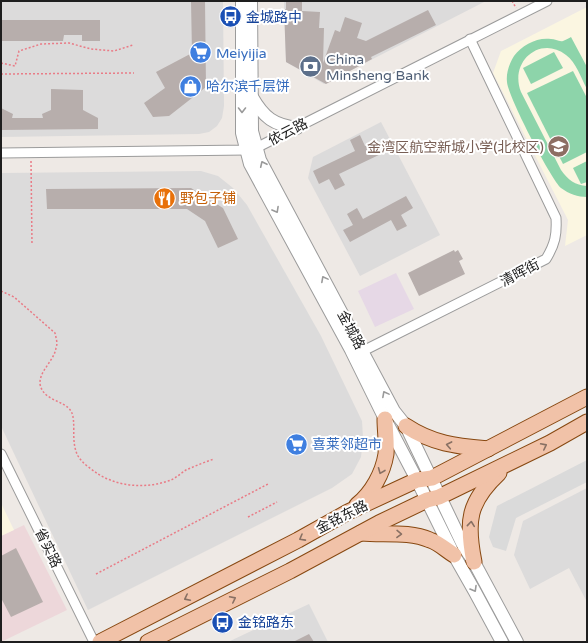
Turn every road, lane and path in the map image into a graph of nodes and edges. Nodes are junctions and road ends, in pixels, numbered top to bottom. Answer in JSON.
{"nodes":[{"id":1,"x":242,"y":1,"type":"edge"},
{"id":2,"x":251,"y":1,"type":"edge"},
{"id":3,"x":547,"y":1,"type":"edge"},
{"id":4,"x":470,"y":39,"type":"junction"},
{"id":5,"x":133,"y":45,"type":"dead end"},
{"id":6,"x":1,"y":63,"type":"edge"},
{"id":7,"x":134,"y":73,"type":"dead end"},
{"id":8,"x":1,"y":74,"type":"edge"},
{"id":9,"x":252,"y":96,"type":"junction"},
{"id":10,"x":297,"y":128,"type":"junction"},
{"id":11,"x":251,"y":149,"type":"junction"},
{"id":12,"x":1,"y":153,"type":"edge"},
{"id":13,"x":31,"y":153,"type":"junction"},
{"id":14,"x":32,"y":245,"type":"dead end"},
{"id":15,"x":1,"y":291,"type":"edge"},
{"id":16,"x":363,"y":351,"type":"junction"},
{"id":17,"x":587,"y":397,"type":"edge"},
{"id":18,"x":385,"y":419,"type":"junction"},
{"id":19,"x":587,"y":422,"type":"edge"},
{"id":20,"x":406,"y":426,"type":"junction"},
{"id":21,"x":513,"y":436,"type":"junction"},
{"id":22,"x":488,"y":449,"type":"junction"},
{"id":23,"x":1,"y":454,"type":"edge"},
{"id":24,"x":524,"y":456,"type":"junction"},
{"id":25,"x":214,"y":459,"type":"dead end"},
{"id":26,"x":509,"y":464,"type":"junction"},
{"id":27,"x":424,"y":479,"type":"junction"},
{"id":28,"x":268,"y":484,"type":"dead end"},
{"id":29,"x":434,"y":499,"type":"junction"},
{"id":30,"x":277,"y":502,"type":"dead end"},
{"id":31,"x":348,"y":512,"type":"junction"},
{"id":32,"x":248,"y":518,"type":"dead end"},
{"id":33,"x":334,"y":520,"type":"junction"},
{"id":34,"x":360,"y":533,"type":"junction"},
{"id":35,"x":345,"y":541,"type":"junction"},
{"id":36,"x":454,"y":556,"type":"junction"},
{"id":37,"x":474,"y":562,"type":"junction"},
{"id":38,"x":96,"y":574,"type":"dead end"},
{"id":39,"x":161,"y":611,"type":"junction"},
{"id":40,"x":171,"y":630,"type":"junction"},
{"id":41,"x":117,"y":638,"type":"edge"},
{"id":42,"x":94,"y":642,"type":"edge"},
{"id":43,"x":100,"y":642,"type":"edge"},
{"id":44,"x":148,"y":642,"type":"edge"},
{"id":45,"x":502,"y":642,"type":"edge"},
{"id":46,"x":517,"y":642,"type":"edge"}],
"edges":[{"from":1,"to":11,"type":"street","name":"金城路","one_way":true},
{"from":2,"to":9,"type":"street","name":"金城路"},
{"from":3,"to":4,"type":"street","name":"依云路"},
{"from":4,"to":10,"type":"street","name":"依云路"},
{"from":4,"to":16,"type":"street","name":"清晖街"},
{"from":5,"to":6,"type":"path"},
{"from":7,"to":8,"type":"path"},
{"from":9,"to":10,"type":"street"},
{"from":9,"to":11,"type":"street","name":"金城路"},
{"from":10,"to":11,"type":"street","name":"依云路"},
{"from":11,"to":13,"type":"street","name":"依云路"},
{"from":16,"to":11,"type":"street","name":"金城路","one_way":true},
{"from":11,"to":18,"type":"street","name":"金城路","one_way":true},
{"from":12,"to":13,"type":"street","name":"依云路"},
{"from":13,"to":14,"type":"path"},
{"from":15,"to":25,"type":"path"},
{"from":20,"to":16,"type":"street","name":"金城路","one_way":true},
{"from":17,"to":21,"type":"main road","name":"金铭东路"},
{"from":18,"to":27,"type":"street","name":"金城路"},
{"from":18,"to":31,"type":"main road","one_way":true},
{"from":24,"to":19,"type":"main road","name":"金铭东路","one_way":true},
{"from":22,"to":20,"type":"main road","one_way":true},
{"from":20,"to":27,"type":"street","name":"金城路"},
{"from":21,"to":22,"type":"main road","name":"金铭东路"},
{"from":21,"to":24,"type":"main road"},
{"from":22,"to":27,"type":"main road","name":"金铭东路"},
{"from":23,"to":42,"type":"street","name":"省实路"},
{"from":24,"to":26,"type":"main road","name":"金铭东路"},
{"from":26,"to":29,"type":"main road","name":"金铭东路"},
{"from":37,"to":26,"type":"main road","one_way":true},
{"from":27,"to":29,"type":"street","name":"金城路"},
{"from":27,"to":31,"type":"main road","name":"金铭东路"},
{"from":28,"to":38,"type":"path"},
{"from":29,"to":34,"type":"main road","name":"金铭东路"},
{"from":29,"to":36,"type":"street","name":"金城路"},
{"from":29,"to":37,"type":"street","name":"金城路"},
{"from":30,"to":32,"type":"path"},
{"from":31,"to":33,"type":"main road","name":"金铭东路"},
{"from":33,"to":35,"type":"main road"},
{"from":33,"to":39,"type":"main road","name":"金铭东路","one_way":true},
{"from":34,"to":35,"type":"main road","name":"金铭东路"},
{"from":34,"to":36,"type":"main road","one_way":true},
{"from":40,"to":35,"type":"main road","name":"金铭东路","one_way":true},
{"from":36,"to":45,"type":"street","name":"金城路","one_way":true},
{"from":37,"to":46,"type":"street","name":"金城路"},
{"from":39,"to":40,"type":"main road"},
{"from":39,"to":41,"type":"main road","name":"金铭东路"},
{"from":40,"to":44,"type":"main road","name":"金铭东路"},
{"from":41,"to":43,"type":"main road","name":"金铭东路"}]}
